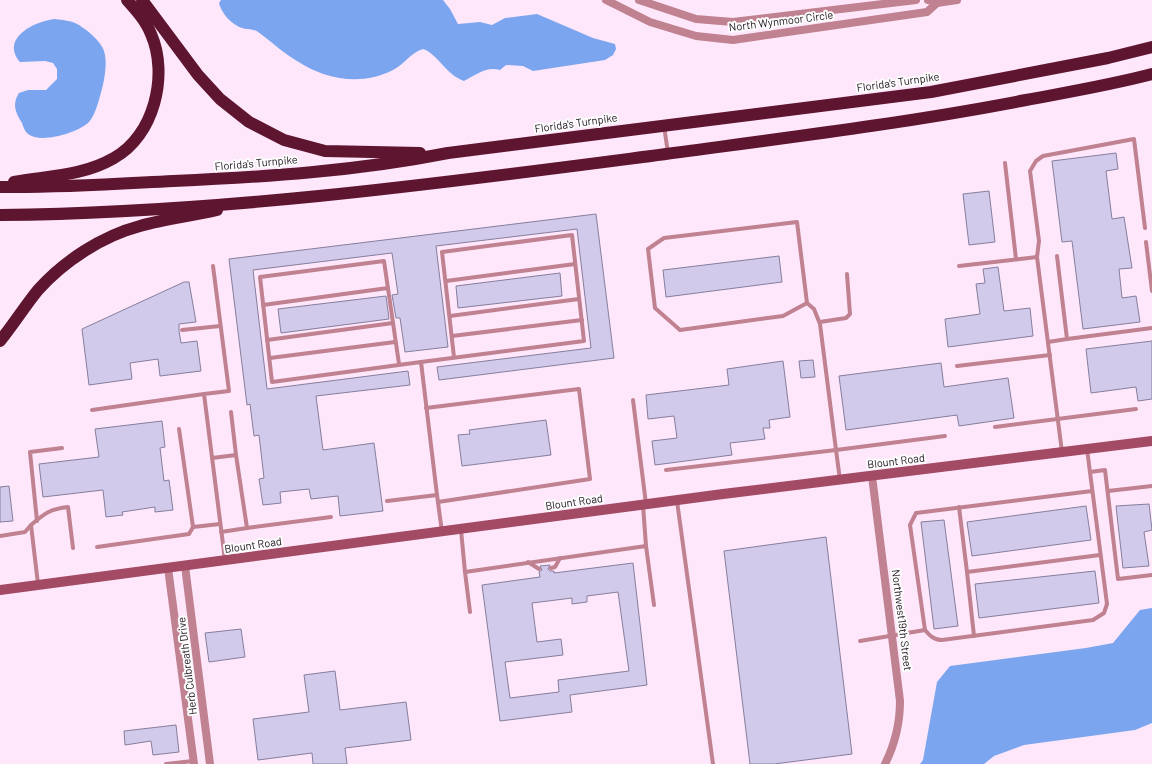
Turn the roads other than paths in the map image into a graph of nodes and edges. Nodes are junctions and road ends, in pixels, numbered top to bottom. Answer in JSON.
{"nodes":[{"id":1,"x":127,"y":0,"type":"edge"},
{"id":2,"x":142,"y":0,"type":"edge"},
{"id":3,"x":606,"y":0,"type":"edge"},
{"id":4,"x":639,"y":0,"type":"edge"},
{"id":5,"x":916,"y":0,"type":"edge"},
{"id":6,"x":928,"y":0,"type":"edge"},
{"id":7,"x":958,"y":0,"type":"edge"},
{"id":8,"x":937,"y":1,"type":"edge"},
{"id":9,"x":1152,"y":47,"type":"edge"},
{"id":10,"x":1152,"y":74,"type":"edge"},
{"id":11,"x":664,"y":125,"type":"junction"},
{"id":12,"x":448,"y":154,"type":"junction"},
{"id":13,"x":668,"y":154,"type":"junction"},
{"id":14,"x":1005,"y":163,"type":"dead end"},
{"id":15,"x":0,"y":185,"type":"edge"},
{"id":16,"x":261,"y":201,"type":"junction"},
{"id":17,"x":0,"y":215,"type":"edge"},
{"id":18,"x":1145,"y":228,"type":"dead end"},
{"id":19,"x":1146,"y":242,"type":"dead end"},
{"id":20,"x":1057,"y":256,"type":"dead end"},
{"id":21,"x":1037,"y":257,"type":"junction"},
{"id":22,"x":1016,"y":259,"type":"junction"},
{"id":23,"x":575,"y":264,"type":"junction"},
{"id":24,"x":214,"y":266,"type":"dead end"},
{"id":25,"x":959,"y":266,"type":"dead end"},
{"id":26,"x":847,"y":274,"type":"dead end"},
{"id":27,"x":446,"y":282,"type":"junction"},
{"id":28,"x":388,"y":288,"type":"junction"},
{"id":29,"x":1152,"y":291,"type":"edge"},
{"id":30,"x":579,"y":299,"type":"junction"},
{"id":31,"x":807,"y":303,"type":"junction"},
{"id":32,"x":263,"y":305,"type":"junction"},
{"id":33,"x":450,"y":316,"type":"junction"},
{"id":34,"x":582,"y":320,"type":"junction"},
{"id":35,"x":820,"y":322,"type":"junction"},
{"id":36,"x":392,"y":324,"type":"junction"},
{"id":37,"x":220,"y":326,"type":"junction"},
{"id":38,"x":1152,"y":328,"type":"edge"},
{"id":39,"x":182,"y":330,"type":"dead end"},
{"id":40,"x":452,"y":336,"type":"junction"},
{"id":41,"x":1067,"y":339,"type":"junction"},
{"id":42,"x":267,"y":340,"type":"junction"},
{"id":43,"x":0,"y":342,"type":"edge"},
{"id":44,"x":395,"y":342,"type":"junction"},
{"id":45,"x":1048,"y":342,"type":"junction"},
{"id":46,"x":1050,"y":355,"type":"junction"},
{"id":47,"x":454,"y":357,"type":"junction"},
{"id":48,"x":270,"y":358,"type":"junction"},
{"id":49,"x":421,"y":362,"type":"junction"},
{"id":50,"x":399,"y":364,"type":"junction"},
{"id":51,"x":957,"y":366,"type":"dead end"},
{"id":52,"x":204,"y":394,"type":"junction"},
{"id":53,"x":634,"y":400,"type":"dead end"},
{"id":54,"x":426,"y":408,"type":"junction"},
{"id":55,"x":1136,"y":409,"type":"dead end"},
{"id":56,"x":92,"y":410,"type":"dead end"},
{"id":57,"x":231,"y":412,"type":"dead end"},
{"id":58,"x":1058,"y":419,"type":"junction"},
{"id":59,"x":995,"y":427,"type":"dead end"},
{"id":60,"x":180,"y":429,"type":"dead end"},
{"id":61,"x":945,"y":436,"type":"dead end"},
{"id":62,"x":1152,"y":441,"type":"edge"},
{"id":63,"x":62,"y":448,"type":"dead end"},
{"id":64,"x":1087,"y":449,"type":"junction"},
{"id":65,"x":836,"y":450,"type":"junction"},
{"id":66,"x":1062,"y":452,"type":"junction"},
{"id":67,"x":236,"y":455,"type":"junction"},
{"id":68,"x":212,"y":458,"type":"junction"},
{"id":69,"x":666,"y":470,"type":"dead end"},
{"id":70,"x":1090,"y":472,"type":"junction"},
{"id":71,"x":872,"y":476,"type":"junction"},
{"id":72,"x":840,"y":480,"type":"junction"},
{"id":73,"x":1152,"y":486,"type":"edge"},
{"id":74,"x":1092,"y":490,"type":"junction"},
{"id":75,"x":1108,"y":492,"type":"junction"},
{"id":76,"x":437,"y":495,"type":"junction"},
{"id":77,"x":677,"y":500,"type":"junction"},
{"id":78,"x":387,"y":502,"type":"dead end"},
{"id":79,"x":438,"y":502,"type":"junction"},
{"id":80,"x":645,"y":505,"type":"junction"},
{"id":81,"x":959,"y":507,"type":"junction"},
{"id":82,"x":331,"y":517,"type":"dead end"},
{"id":83,"x":37,"y":520,"type":"junction"},
{"id":84,"x":220,"y":524,"type":"junction"},
{"id":85,"x":31,"y":525,"type":"junction"},
{"id":86,"x":192,"y":527,"type":"junction"},
{"id":87,"x":246,"y":528,"type":"junction"},
{"id":88,"x":461,"y":530,"type":"junction"},
{"id":89,"x":221,"y":532,"type":"junction"},
{"id":90,"x":442,"y":532,"type":"junction"},
{"id":91,"x":0,"y":536,"type":"edge"},
{"id":92,"x":646,"y":546,"type":"junction"},
{"id":93,"x":97,"y":547,"type":"dead end"},
{"id":94,"x":73,"y":548,"type":"dead end"},
{"id":95,"x":1100,"y":554,"type":"junction"},
{"id":96,"x":560,"y":558,"type":"junction"},
{"id":97,"x":225,"y":561,"type":"junction"},
{"id":98,"x":528,"y":562,"type":"junction"},
{"id":99,"x":185,"y":566,"type":"junction"},
{"id":100,"x":168,"y":568,"type":"junction"},
{"id":101,"x":551,"y":568,"type":"dead end"},
{"id":102,"x":539,"y":569,"type":"dead end"},
{"id":103,"x":465,"y":572,"type":"junction"},
{"id":104,"x":967,"y":572,"type":"junction"},
{"id":105,"x":1152,"y":574,"type":"edge"},
{"id":106,"x":38,"y":585,"type":"junction"},
{"id":107,"x":0,"y":590,"type":"edge"},
{"id":108,"x":654,"y":605,"type":"dead end"},
{"id":109,"x":470,"y":612,"type":"dead end"},
{"id":110,"x":925,"y":630,"type":"junction"},
{"id":111,"x":974,"y":636,"type":"junction"},
{"id":112,"x":893,"y":637,"type":"junction"},
{"id":113,"x":860,"y":642,"type":"dead end"},
{"id":114,"x":194,"y":762,"type":"edge"},
{"id":115,"x":166,"y":764,"type":"edge"},
{"id":116,"x":210,"y":764,"type":"edge"},
{"id":117,"x":714,"y":764,"type":"edge"},
{"id":118,"x":885,"y":764,"type":"edge"}],
"edges":[{"from":1,"to":15,"type":"highway"},
{"from":2,"to":12,"type":"highway"},
{"from":3,"to":8,"type":"street","name":"North Wynmoor Circle"},
{"from":4,"to":5,"type":"street","name":"North Wynmoor Circle"},
{"from":6,"to":8,"type":"street","name":"North Wynmoor Circle"},
{"from":7,"to":8,"type":"street","name":"North Wynmoor Circle"},
{"from":9,"to":11,"type":"highway","name":"Florida's Turnpike"},
{"from":10,"to":13,"type":"highway"},
{"from":11,"to":12,"type":"highway","name":"Florida's Turnpike"},
{"from":11,"to":13,"type":"lane"},
{"from":12,"to":15,"type":"highway","name":"Florida's Turnpike"},
{"from":13,"to":16,"type":"highway"},
{"from":14,"to":22,"type":"lane"},
{"from":16,"to":17,"type":"highway"},
{"from":16,"to":43,"type":"highway"},
{"from":18,"to":21,"type":"lane"},
{"from":19,"to":29,"type":"lane"},
{"from":20,"to":41,"type":"lane"},
{"from":21,"to":22,"type":"lane"},
{"from":21,"to":45,"type":"lane"},
{"from":22,"to":25,"type":"lane"},
{"from":23,"to":27,"type":"lane"},
{"from":23,"to":27,"type":"lane"},
{"from":23,"to":30,"type":"lane"},
{"from":24,"to":37,"type":"lane"},
{"from":26,"to":35,"type":"lane"},
{"from":27,"to":33,"type":"lane"},
{"from":28,"to":32,"type":"lane"},
{"from":28,"to":32,"type":"lane"},
{"from":28,"to":36,"type":"lane"},
{"from":30,"to":33,"type":"lane"},
{"from":30,"to":34,"type":"lane"},
{"from":31,"to":31,"type":"lane"},
{"from":31,"to":35,"type":"lane"},
{"from":32,"to":42,"type":"lane"},
{"from":33,"to":40,"type":"lane"},
{"from":34,"to":40,"type":"lane"},
{"from":34,"to":47,"type":"lane"},
{"from":35,"to":65,"type":"lane"},
{"from":36,"to":42,"type":"lane"},
{"from":36,"to":44,"type":"lane"},
{"from":37,"to":39,"type":"lane"},
{"from":37,"to":52,"type":"lane"},
{"from":38,"to":41,"type":"lane"},
{"from":40,"to":47,"type":"lane"},
{"from":41,"to":45,"type":"lane"},
{"from":42,"to":48,"type":"lane"},
{"from":44,"to":48,"type":"lane"},
{"from":44,"to":50,"type":"lane"},
{"from":45,"to":46,"type":"lane"},
{"from":46,"to":51,"type":"lane"},
{"from":46,"to":58,"type":"lane"},
{"from":47,"to":49,"type":"lane"},
{"from":48,"to":50,"type":"lane"},
{"from":49,"to":50,"type":"lane"},
{"from":49,"to":54,"type":"lane"},
{"from":52,"to":56,"type":"lane"},
{"from":52,"to":68,"type":"lane"},
{"from":53,"to":80,"type":"lane"},
{"from":54,"to":76,"type":"lane"},
{"from":54,"to":79,"type":"lane"},
{"from":55,"to":58,"type":"lane"},
{"from":57,"to":67,"type":"lane"},
{"from":58,"to":59,"type":"lane"},
{"from":58,"to":66,"type":"lane"},
{"from":60,"to":86,"type":"lane"},
{"from":61,"to":65,"type":"lane"},
{"from":62,"to":64,"type":"street","name":"Blount Road"},
{"from":63,"to":83,"type":"lane"},
{"from":64,"to":66,"type":"street","name":"Blount Road"},
{"from":64,"to":70,"type":"lane"},
{"from":65,"to":69,"type":"lane"},
{"from":65,"to":72,"type":"lane"},
{"from":66,"to":71,"type":"street","name":"Blount Road"},
{"from":67,"to":68,"type":"lane"},
{"from":67,"to":87,"type":"lane"},
{"from":68,"to":84,"type":"lane"},
{"from":70,"to":74,"type":"lane"},
{"from":70,"to":75,"type":"lane"},
{"from":71,"to":72,"type":"street","name":"Blount Road"},
{"from":71,"to":112,"type":"street","name":"Northwest19th Street"},
{"from":72,"to":77,"type":"street","name":"Blount Road"},
{"from":73,"to":75,"type":"lane"},
{"from":74,"to":81,"type":"lane"},
{"from":74,"to":95,"type":"lane"},
{"from":75,"to":105,"type":"lane"},
{"from":76,"to":78,"type":"lane"},
{"from":76,"to":79,"type":"lane"},
{"from":77,"to":80,"type":"street","name":"Blount Road"},
{"from":77,"to":117,"type":"lane"},
{"from":79,"to":90,"type":"lane"},
{"from":80,"to":88,"type":"street","name":"Blount Road"},
{"from":80,"to":92,"type":"lane"},
{"from":81,"to":104,"type":"lane"},
{"from":81,"to":110,"type":"lane"},
{"from":82,"to":87,"type":"lane"},
{"from":83,"to":85,"type":"lane"},
{"from":83,"to":94,"type":"lane"},
{"from":84,"to":86,"type":"lane"},
{"from":84,"to":89,"type":"lane"},
{"from":85,"to":91,"type":"lane"},
{"from":85,"to":106,"type":"lane"},
{"from":86,"to":93,"type":"lane"},
{"from":87,"to":89,"type":"lane"},
{"from":88,"to":90,"type":"street","name":"Blount Road"},
{"from":88,"to":103,"type":"lane"},
{"from":89,"to":97,"type":"lane"},
{"from":90,"to":97,"type":"street","name":"Blount Road"},
{"from":92,"to":96,"type":"lane"},
{"from":92,"to":108,"type":"lane"},
{"from":95,"to":104,"type":"lane"},
{"from":95,"to":111,"type":"lane"},
{"from":96,"to":98,"type":"lane"},
{"from":96,"to":101,"type":"lane"},
{"from":97,"to":99,"type":"street","name":"Blount Road"},
{"from":98,"to":102,"type":"lane"},
{"from":98,"to":103,"type":"lane"},
{"from":99,"to":100,"type":"street","name":"Blount Road"},
{"from":99,"to":116,"type":"street","name":"Herb Culbreath Drive"},
{"from":100,"to":106,"type":"street","name":"Blount Road"},
{"from":100,"to":114,"type":"street","name":"Herb Culbreath Drive"},
{"from":103,"to":109,"type":"lane"},
{"from":104,"to":111,"type":"lane"},
{"from":106,"to":107,"type":"street","name":"Blount Road"},
{"from":110,"to":111,"type":"lane"},
{"from":110,"to":112,"type":"lane"},
{"from":112,"to":113,"type":"lane"},
{"from":112,"to":118,"type":"street","name":"Northwest19th Street"},
{"from":114,"to":115,"type":"lane"}]}
